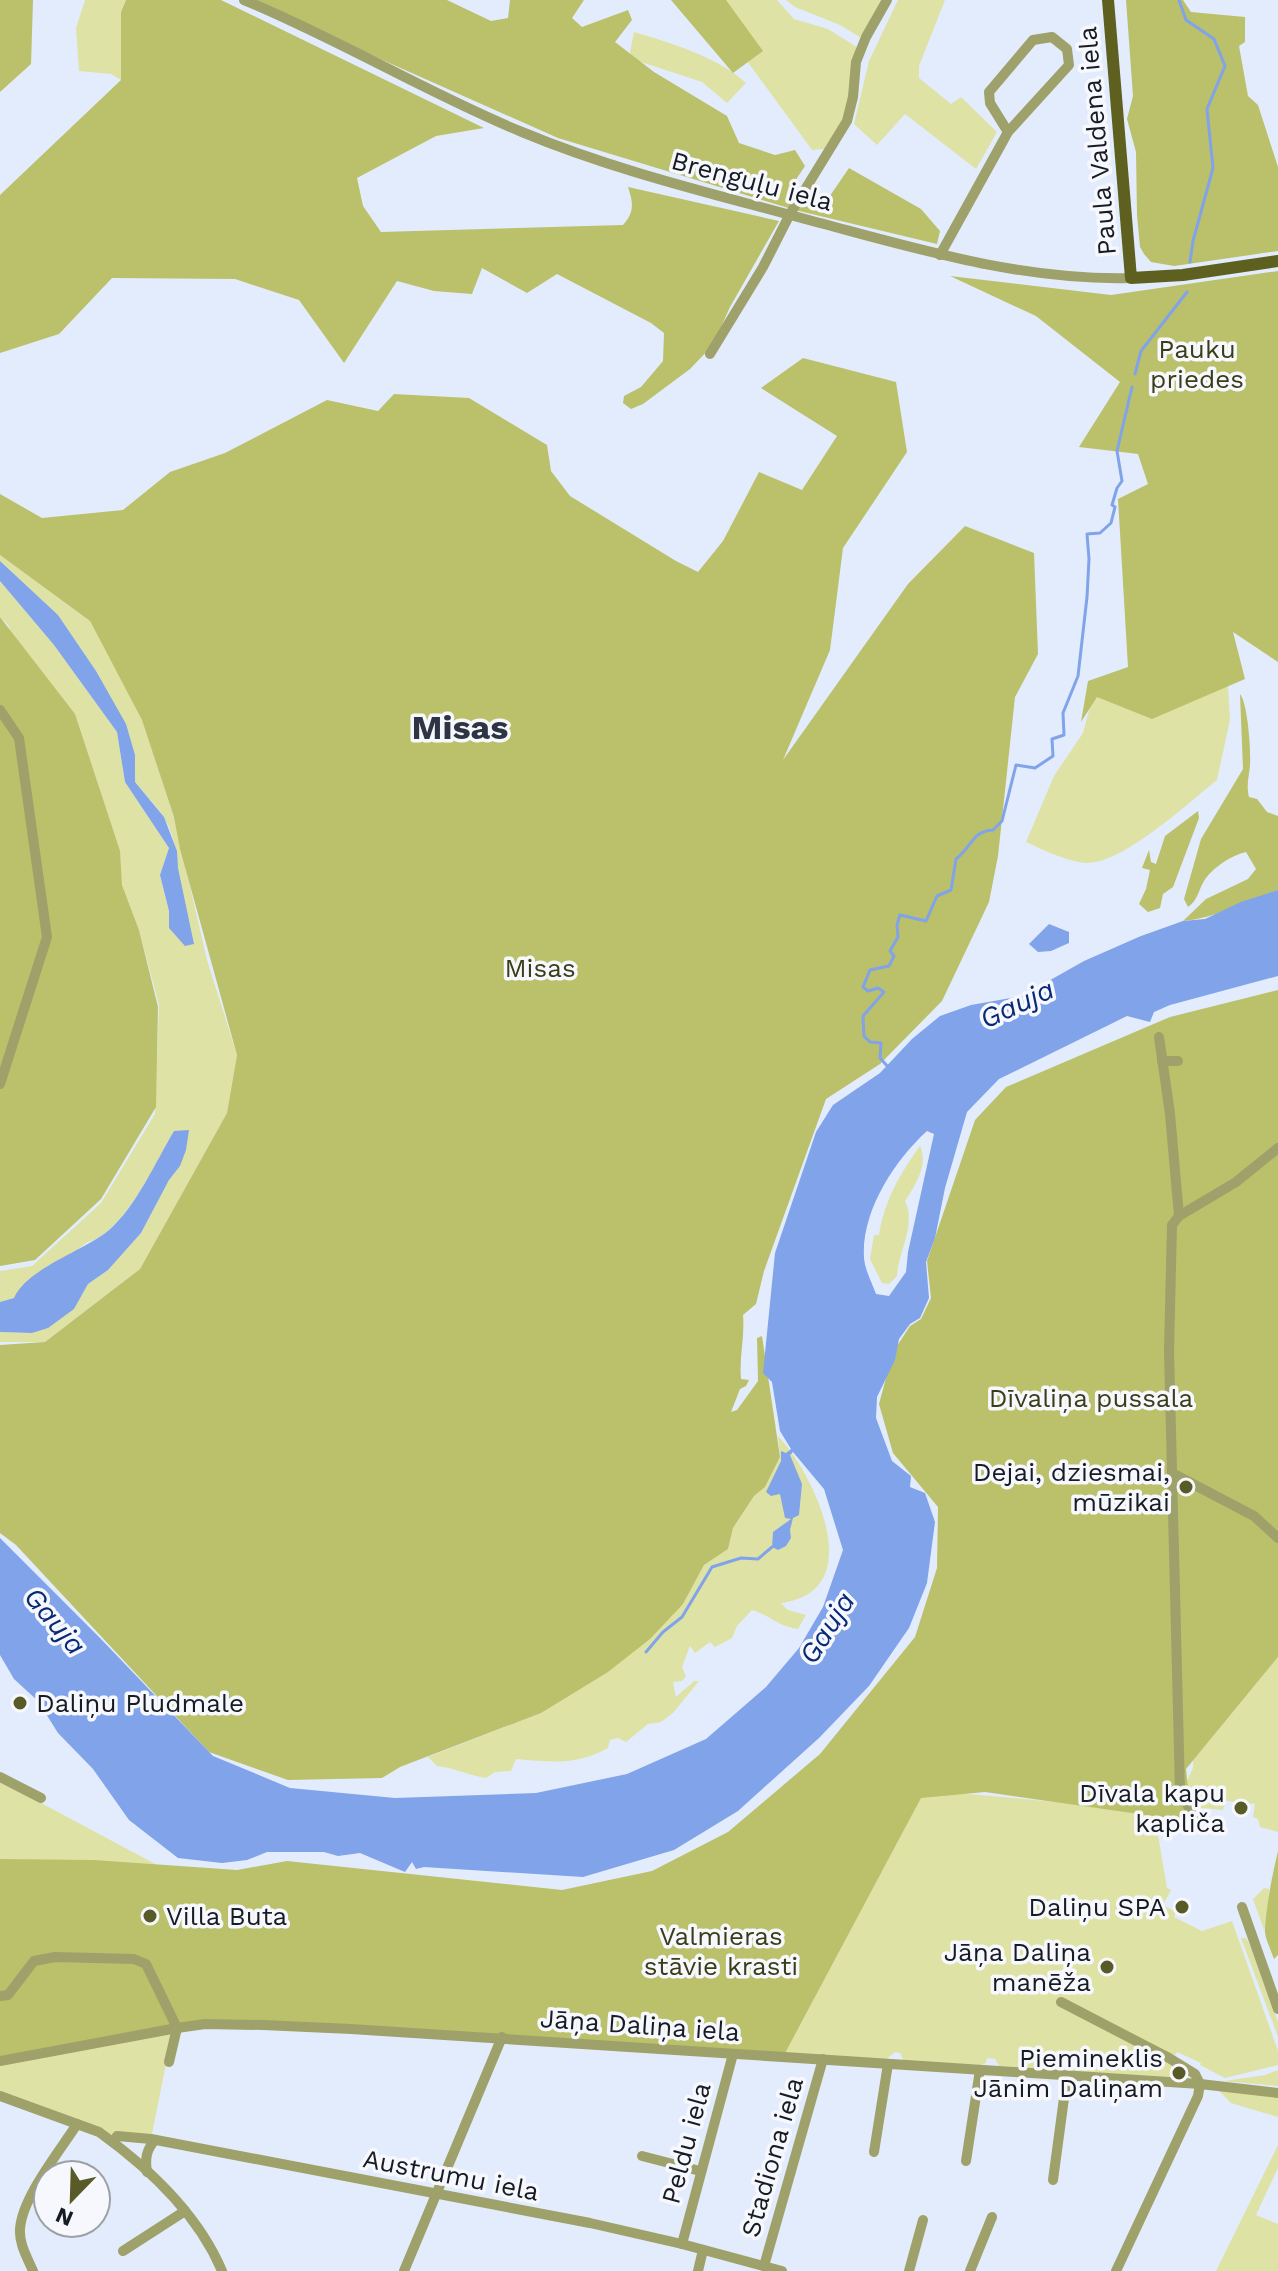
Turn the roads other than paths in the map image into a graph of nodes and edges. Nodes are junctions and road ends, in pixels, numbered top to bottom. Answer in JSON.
{"nodes":[{"id":1,"x":244,"y":0,"type":"edge"},
{"id":2,"x":887,"y":0,"type":"edge"},
{"id":3,"x":1108,"y":0,"type":"edge"},
{"id":4,"x":1008,"y":132,"type":"junction"},
{"id":5,"x":790,"y":214,"type":"junction"},
{"id":6,"x":940,"y":255,"type":"junction"},
{"id":7,"x":1278,"y":261,"type":"edge"},
{"id":8,"x":1131,"y":278,"type":"junction"},
{"id":9,"x":710,"y":354,"type":"dead end"},
{"id":10,"x":0,"y":710,"type":"edge"},
{"id":11,"x":1159,"y":1037,"type":"dead end"},
{"id":12,"x":1162,"y":1061,"type":"junction"},
{"id":13,"x":1178,"y":1061,"type":"dead end"},
{"id":14,"x":0,"y":1084,"type":"edge"},
{"id":15,"x":1278,"y":1148,"type":"edge"},
{"id":16,"x":1179,"y":1216,"type":"junction"},
{"id":17,"x":1172,"y":1473,"type":"junction"},
{"id":18,"x":1173,"y":1488,"type":"junction"},
{"id":19,"x":1201,"y":1488,"type":"junction"},
{"id":20,"x":1278,"y":1538,"type":"edge"},
{"id":21,"x":0,"y":1777,"type":"edge"},
{"id":22,"x":41,"y":1798,"type":"dead end"},
{"id":23,"x":1197,"y":1823,"type":"dead end"},
{"id":24,"x":1242,"y":1907,"type":"dead end"},
{"id":25,"x":0,"y":1996,"type":"edge"},
{"id":26,"x":1061,"y":2002,"type":"dead end"},
{"id":27,"x":1278,"y":2009,"type":"edge"},
{"id":28,"x":177,"y":2028,"type":"junction"},
{"id":29,"x":502,"y":2037,"type":"junction"},
{"id":30,"x":733,"y":2054,"type":"junction"},
{"id":31,"x":823,"y":2059,"type":"junction"},
{"id":32,"x":0,"y":2061,"type":"edge"},
{"id":33,"x":169,"y":2062,"type":"dead end"},
{"id":34,"x":888,"y":2064,"type":"junction"},
{"id":35,"x":980,"y":2070,"type":"junction"},
{"id":36,"x":1067,"y":2076,"type":"junction"},
{"id":37,"x":1200,"y":2084,"type":"junction"},
{"id":38,"x":1278,"y":2093,"type":"edge"},
{"id":39,"x":0,"y":2096,"type":"edge"},
{"id":40,"x":77,"y":2124,"type":"junction"},
{"id":41,"x":155,"y":2140,"type":"junction"},
{"id":42,"x":113,"y":2142,"type":"junction"},
{"id":43,"x":874,"y":2152,"type":"dead end"},
{"id":44,"x":642,"y":2156,"type":"dead end"},
{"id":45,"x":966,"y":2161,"type":"dead end"},
{"id":46,"x":700,"y":2171,"type":"junction"},
{"id":47,"x":147,"y":2172,"type":"junction"},
{"id":48,"x":1053,"y":2180,"type":"dead end"},
{"id":49,"x":437,"y":2195,"type":"junction"},
{"id":50,"x":185,"y":2211,"type":"junction"},
{"id":51,"x":992,"y":2217,"type":"dead end"},
{"id":52,"x":923,"y":2220,"type":"dead end"},
{"id":53,"x":682,"y":2244,"type":"junction"},
{"id":54,"x":703,"y":2250,"type":"junction"},
{"id":55,"x":123,"y":2251,"type":"dead end"},
{"id":56,"x":764,"y":2266,"type":"junction"},
{"id":57,"x":33,"y":2271,"type":"edge"},
{"id":58,"x":222,"y":2271,"type":"edge"},
{"id":59,"x":404,"y":2271,"type":"edge"},
{"id":60,"x":698,"y":2271,"type":"edge"},
{"id":61,"x":782,"y":2271,"type":"edge"},
{"id":62,"x":909,"y":2271,"type":"edge"},
{"id":63,"x":970,"y":2271,"type":"edge"},
{"id":64,"x":1116,"y":2271,"type":"edge"}],
"edges":[{"from":1,"to":5,"type":"street","name":"Brenguļu iela"},
{"from":2,"to":5,"type":"street"},
{"from":3,"to":8,"type":"main road","name":"Paula Valdena iela"},
{"from":4,"to":4,"type":"street"},
{"from":4,"to":6,"type":"street"},
{"from":5,"to":6,"type":"street","name":"Brenguļu iela"},
{"from":5,"to":9,"type":"street"},
{"from":6,"to":8,"type":"street","name":"Brenguļu iela"},
{"from":7,"to":8,"type":"main road","name":"Brenguļu iela"},
{"from":10,"to":14,"type":"street"},
{"from":11,"to":12,"type":"street"},
{"from":12,"to":13,"type":"street"},
{"from":12,"to":16,"type":"street"},
{"from":15,"to":16,"type":"street"},
{"from":16,"to":17,"type":"street"},
{"from":17,"to":18,"type":"street"},
{"from":17,"to":19,"type":"street"},
{"from":18,"to":19,"type":"street"},
{"from":18,"to":23,"type":"street"},
{"from":19,"to":20,"type":"street"},
{"from":21,"to":22,"type":"street"},
{"from":24,"to":27,"type":"street"},
{"from":25,"to":28,"type":"street"},
{"from":26,"to":37,"type":"street"},
{"from":28,"to":29,"type":"street","name":"Jāņa Daliņa iela"},
{"from":28,"to":32,"type":"street","name":"Jāņa Daliņa iela"},
{"from":28,"to":33,"type":"street"},
{"from":29,"to":30,"type":"street","name":"Jāņa Daliņa iela"},
{"from":29,"to":49,"type":"street"},
{"from":30,"to":31,"type":"street","name":"Jāņa Daliņa iela"},
{"from":30,"to":46,"type":"street","name":"Peldu iela"},
{"from":31,"to":34,"type":"street","name":"Jāņa Daliņa iela"},
{"from":31,"to":56,"type":"street","name":"Stadiona iela"},
{"from":34,"to":35,"type":"street","name":"Jāņa Daliņa iela"},
{"from":34,"to":43,"type":"street"},
{"from":35,"to":36,"type":"street","name":"Jāņa Daliņa iela"},
{"from":35,"to":45,"type":"street"},
{"from":36,"to":37,"type":"street","name":"Jāņa Daliņa iela"},
{"from":36,"to":48,"type":"street"},
{"from":37,"to":38,"type":"street","name":"Jāņa Daliņa iela"},
{"from":37,"to":64,"type":"street"},
{"from":39,"to":40,"type":"street"},
{"from":40,"to":42,"type":"street"},
{"from":40,"to":57,"type":"street"},
{"from":41,"to":42,"type":"street","name":"Austrumu iela"},
{"from":41,"to":47,"type":"street"},
{"from":41,"to":49,"type":"street","name":"Austrumu iela"},
{"from":42,"to":47,"type":"street"},
{"from":44,"to":46,"type":"street"},
{"from":46,"to":53,"type":"street","name":"Peldu iela"},
{"from":47,"to":50,"type":"street"},
{"from":49,"to":53,"type":"street","name":"Austrumu iela"},
{"from":49,"to":59,"type":"street"},
{"from":50,"to":55,"type":"street"},
{"from":50,"to":58,"type":"street"},
{"from":51,"to":63,"type":"street"},
{"from":52,"to":62,"type":"street"},
{"from":53,"to":54,"type":"street","name":"Austrumu iela"},
{"from":54,"to":56,"type":"street","name":"Austrumu iela"},
{"from":54,"to":60,"type":"street"},
{"from":56,"to":61,"type":"street","name":"Austrumu iela"}]}
